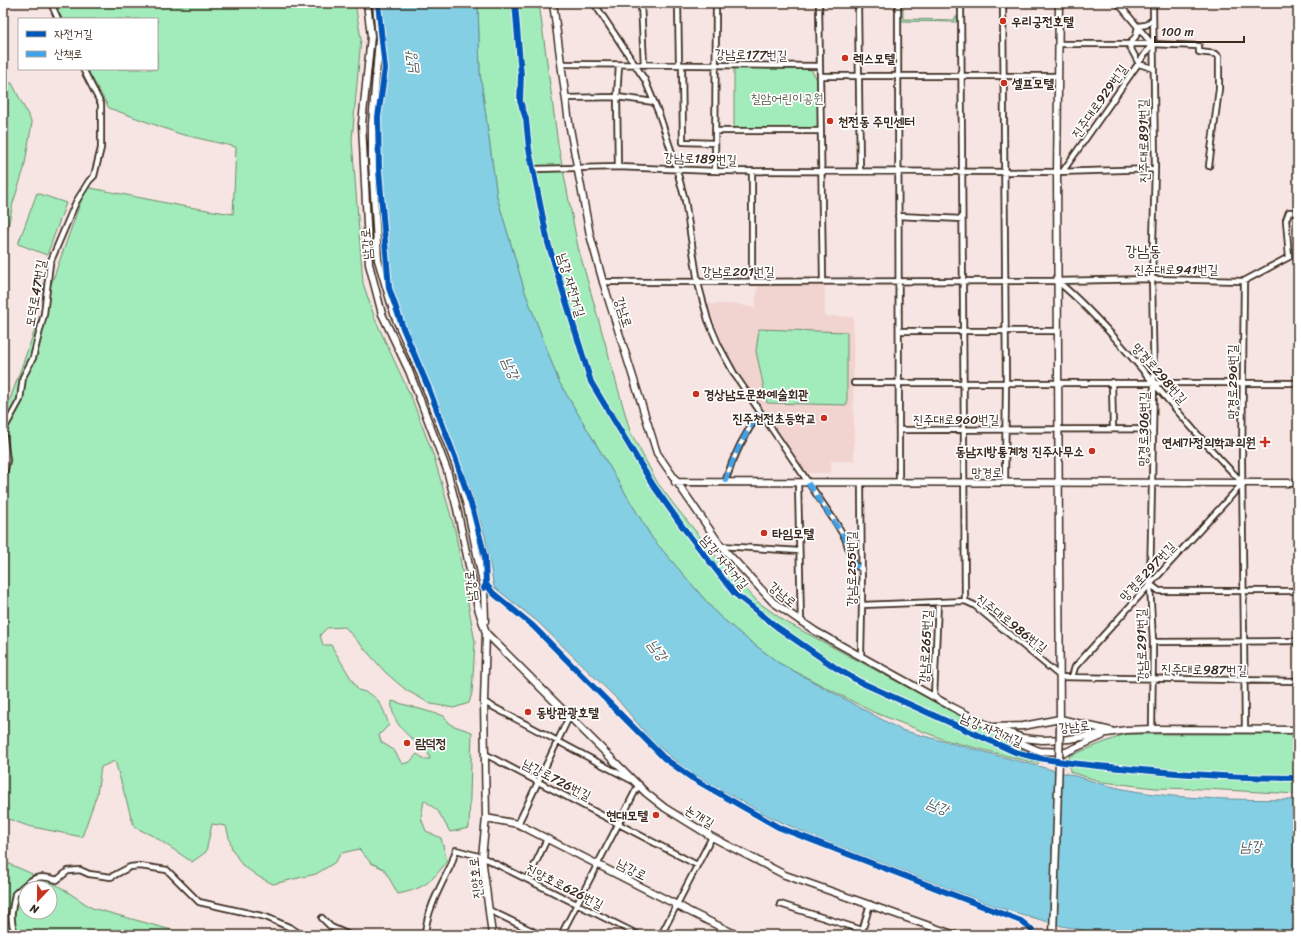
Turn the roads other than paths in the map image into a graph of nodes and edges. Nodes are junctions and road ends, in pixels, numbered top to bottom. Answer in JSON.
{"nodes":[{"id":1,"x":51,"y":3,"type":"edge"},
{"id":2,"x":366,"y":3,"type":"edge"},
{"id":3,"x":376,"y":3,"type":"edge"},
{"id":4,"x":553,"y":3,"type":"edge"},
{"id":5,"x":594,"y":3,"type":"edge"},
{"id":6,"x":641,"y":3,"type":"edge"},
{"id":7,"x":678,"y":3,"type":"edge"},
{"id":8,"x":716,"y":3,"type":"edge"},
{"id":9,"x":819,"y":3,"type":"edge"},
{"id":10,"x":858,"y":3,"type":"edge"},
{"id":11,"x":898,"y":3,"type":"edge"},
{"id":12,"x":961,"y":3,"type":"edge"},
{"id":13,"x":1003,"y":3,"type":"edge"},
{"id":14,"x":1059,"y":3,"type":"edge"},
{"id":15,"x":1118,"y":3,"type":"edge"},
{"id":16,"x":1152,"y":3,"type":"edge"},
{"id":17,"x":58,"y":18,"type":"edge"},
{"id":18,"x":1152,"y":20,"type":"junction"},
{"id":19,"x":1138,"y":26,"type":"junction"},
{"id":20,"x":1059,"y":44,"type":"junction"},
{"id":21,"x":1152,"y":44,"type":"junction"},
{"id":22,"x":1129,"y":45,"type":"junction"},
{"id":23,"x":561,"y":64,"type":"junction"},
{"id":24,"x":634,"y":64,"type":"junction"},
{"id":25,"x":1139,"y":64,"type":"junction"},
{"id":26,"x":619,"y":65,"type":"junction"},
{"id":27,"x":644,"y":65,"type":"junction"},
{"id":28,"x":681,"y":65,"type":"junction"},
{"id":29,"x":715,"y":65,"type":"junction"},
{"id":30,"x":820,"y":66,"type":"junction"},
{"id":31,"x":1152,"y":68,"type":"junction"},
{"id":32,"x":84,"y":70,"type":"edge"},
{"id":33,"x":1004,"y":75,"type":"junction"},
{"id":34,"x":820,"y":76,"type":"junction"},
{"id":35,"x":859,"y":76,"type":"junction"},
{"id":36,"x":898,"y":76,"type":"junction"},
{"id":37,"x":962,"y":76,"type":"junction"},
{"id":38,"x":1058,"y":76,"type":"junction"},
{"id":39,"x":617,"y":97,"type":"junction"},
{"id":40,"x":566,"y":98,"type":"junction"},
{"id":41,"x":654,"y":102,"type":"junction"},
{"id":42,"x":715,"y":131,"type":"junction"},
{"id":43,"x":821,"y":131,"type":"junction"},
{"id":44,"x":715,"y":143,"type":"junction"},
{"id":45,"x":1209,"y":166,"type":"dead end"},
{"id":46,"x":618,"y":167,"type":"junction"},
{"id":47,"x":578,"y":168,"type":"junction"},
{"id":48,"x":676,"y":168,"type":"junction"},
{"id":49,"x":534,"y":169,"type":"dead end"},
{"id":50,"x":1155,"y":169,"type":"junction"},
{"id":51,"x":715,"y":171,"type":"junction"},
{"id":52,"x":752,"y":171,"type":"junction"},
{"id":53,"x":822,"y":171,"type":"junction"},
{"id":54,"x":860,"y":171,"type":"junction"},
{"id":55,"x":898,"y":171,"type":"junction"},
{"id":56,"x":962,"y":171,"type":"junction"},
{"id":57,"x":1060,"y":171,"type":"junction"},
{"id":58,"x":1004,"y":172,"type":"junction"},
{"id":59,"x":1298,"y":212,"type":"edge"},
{"id":60,"x":898,"y":216,"type":"junction"},
{"id":61,"x":962,"y":219,"type":"junction"},
{"id":62,"x":1152,"y":279,"type":"junction"},
{"id":63,"x":1005,"y":281,"type":"junction"},
{"id":64,"x":1057,"y":281,"type":"junction"},
{"id":65,"x":1244,"y":281,"type":"junction"},
{"id":66,"x":603,"y":282,"type":"junction"},
{"id":67,"x":752,"y":282,"type":"junction"},
{"id":68,"x":823,"y":282,"type":"junction"},
{"id":69,"x":898,"y":282,"type":"junction"},
{"id":70,"x":962,"y":282,"type":"junction"},
{"id":71,"x":698,"y":283,"type":"junction"},
{"id":72,"x":899,"y":331,"type":"junction"},
{"id":73,"x":963,"y":331,"type":"junction"},
{"id":74,"x":1006,"y":331,"type":"junction"},
{"id":75,"x":1058,"y":331,"type":"junction"},
{"id":76,"x":1006,"y":382,"type":"junction"},
{"id":77,"x":1058,"y":382,"type":"junction"},
{"id":78,"x":1112,"y":382,"type":"junction"},
{"id":79,"x":1154,"y":382,"type":"junction"},
{"id":80,"x":854,"y":383,"type":"dead end"},
{"id":81,"x":899,"y":383,"type":"junction"},
{"id":82,"x":963,"y":383,"type":"junction"},
{"id":83,"x":1244,"y":383,"type":"junction"},
{"id":84,"x":1298,"y":383,"type":"edge"},
{"id":85,"x":760,"y":412,"type":"junction"},
{"id":86,"x":1113,"y":429,"type":"junction"},
{"id":87,"x":1153,"y":429,"type":"junction"},
{"id":88,"x":899,"y":430,"type":"junction"},
{"id":89,"x":1006,"y":430,"type":"junction"},
{"id":90,"x":1057,"y":430,"type":"junction"},
{"id":91,"x":964,"y":431,"type":"junction"},
{"id":92,"x":3,"y":480,"type":"edge"},
{"id":93,"x":675,"y":482,"type":"junction"},
{"id":94,"x":725,"y":482,"type":"junction"},
{"id":95,"x":798,"y":482,"type":"junction"},
{"id":96,"x":808,"y":482,"type":"junction"},
{"id":97,"x":861,"y":483,"type":"junction"},
{"id":98,"x":899,"y":483,"type":"junction"},
{"id":99,"x":963,"y":483,"type":"junction"},
{"id":100,"x":1153,"y":483,"type":"junction"},
{"id":101,"x":1243,"y":483,"type":"junction"},
{"id":102,"x":1298,"y":483,"type":"edge"},
{"id":103,"x":1005,"y":484,"type":"junction"},
{"id":104,"x":1058,"y":484,"type":"junction"},
{"id":105,"x":721,"y":546,"type":"junction"},
{"id":106,"x":799,"y":551,"type":"junction"},
{"id":107,"x":862,"y":569,"type":"junction"},
{"id":108,"x":1150,"y":584,"type":"junction"},
{"id":109,"x":1243,"y":591,"type":"junction"},
{"id":110,"x":1298,"y":591,"type":"edge"},
{"id":111,"x":965,"y":601,"type":"junction"},
{"id":112,"x":938,"y":602,"type":"junction"},
{"id":113,"x":862,"y":605,"type":"junction"},
{"id":114,"x":801,"y":622,"type":"junction"},
{"id":115,"x":486,"y":633,"type":"junction"},
{"id":116,"x":1244,"y":641,"type":"junction"},
{"id":117,"x":1298,"y":641,"type":"edge"},
{"id":118,"x":1152,"y":642,"type":"junction"},
{"id":119,"x":861,"y":656,"type":"junction"},
{"id":120,"x":1061,"y":677,"type":"junction"},
{"id":121,"x":1072,"y":677,"type":"junction"},
{"id":122,"x":1153,"y":679,"type":"junction"},
{"id":123,"x":1244,"y":680,"type":"junction"},
{"id":124,"x":1298,"y":681,"type":"edge"},
{"id":125,"x":934,"y":698,"type":"junction"},
{"id":126,"x":484,"y":702,"type":"junction"},
{"id":127,"x":570,"y":715,"type":"junction"},
{"id":128,"x":1060,"y":719,"type":"junction"},
{"id":129,"x":990,"y":727,"type":"junction"},
{"id":130,"x":1152,"y":728,"type":"junction"},
{"id":131,"x":1245,"y":730,"type":"junction"},
{"id":132,"x":1298,"y":730,"type":"edge"},
{"id":133,"x":1113,"y":731,"type":"junction"},
{"id":134,"x":557,"y":740,"type":"junction"},
{"id":135,"x":485,"y":754,"type":"junction"},
{"id":136,"x":538,"y":782,"type":"junction"},
{"id":137,"x":639,"y":784,"type":"junction"},
{"id":138,"x":486,"y":818,"type":"junction"},
{"id":139,"x":619,"y":823,"type":"junction"},
{"id":140,"x":518,"y":824,"type":"junction"},
{"id":141,"x":712,"y":837,"type":"junction"},
{"id":142,"x":547,"y":839,"type":"junction"},
{"id":143,"x":482,"y":856,"type":"junction"},
{"id":144,"x":596,"y":864,"type":"junction"},
{"id":145,"x":697,"y":865,"type":"junction"},
{"id":146,"x":528,"y":879,"type":"junction"},
{"id":147,"x":576,"y":904,"type":"junction"},
{"id":148,"x":780,"y":904,"type":"dead end"},
{"id":149,"x":870,"y":904,"type":"junction"},
{"id":150,"x":677,"y":905,"type":"junction"},
{"id":151,"x":489,"y":910,"type":"junction"},
{"id":152,"x":686,"y":910,"type":"joint"},
{"id":153,"x":322,"y":918,"type":"dead end"},
{"id":154,"x":14,"y":930,"type":"dead end"},
{"id":155,"x":941,"y":932,"type":"edge"},
{"id":156,"x":862,"y":933,"type":"edge"},
{"id":157,"x":302,"y":935,"type":"edge"},
{"id":158,"x":349,"y":935,"type":"edge"},
{"id":159,"x":425,"y":935,"type":"edge"},
{"id":160,"x":492,"y":935,"type":"edge"},
{"id":161,"x":541,"y":935,"type":"edge"},
{"id":162,"x":561,"y":935,"type":"edge"},
{"id":163,"x":638,"y":935,"type":"edge"},
{"id":164,"x":662,"y":935,"type":"edge"},
{"id":165,"x":737,"y":935,"type":"edge"},
{"id":166,"x":955,"y":935,"type":"edge"},
{"id":167,"x":1053,"y":935,"type":"edge"}],
"edges":[{"from":1,"to":17,"type":"street"},
{"from":2,"to":115,"type":"street","name":"남강로"},
{"from":3,"to":115,"type":"street","name":"남강로"},
{"from":4,"to":23,"type":"street","name":"강남로"},
{"from":5,"to":24,"type":"street"},
{"from":6,"to":27,"type":"street"},
{"from":7,"to":28,"type":"street"},
{"from":8,"to":29,"type":"street"},
{"from":9,"to":30,"type":"street"},
{"from":10,"to":35,"type":"street"},
{"from":11,"to":36,"type":"street","name":"진주대로960번길"},
{"from":12,"to":37,"type":"street","name":"진주대로986번길"},
{"from":13,"to":33,"type":"street"},
{"from":14,"to":20,"type":"street"},
{"from":15,"to":19,"type":"street"},
{"from":16,"to":18,"type":"street","name":"진주대로891번길"},
{"from":18,"to":19,"type":"street"},
{"from":18,"to":21,"type":"street","name":"진주대로891번길"},
{"from":19,"to":21,"type":"street"},
{"from":19,"to":22,"type":"street"},
{"from":20,"to":22,"type":"street"},
{"from":20,"to":38,"type":"street"},
{"from":21,"to":22,"type":"street"},
{"from":21,"to":25,"type":"street","name":"진주대로929번길"},
{"from":21,"to":31,"type":"street","name":"진주대로891번길"},
{"from":21,"to":45,"type":"street"},
{"from":22,"to":25,"type":"street"},
{"from":23,"to":26,"type":"street","name":"강남로177번길"},
{"from":23,"to":40,"type":"street","name":"강남로"},
{"from":24,"to":26,"type":"street","name":"강남로177번길"},
{"from":24,"to":27,"type":"street","name":"강남로177번길"},
{"from":24,"to":41,"type":"street"},
{"from":25,"to":31,"type":"street"},
{"from":25,"to":57,"type":"street","name":"진주대로929번길"},
{"from":26,"to":39,"type":"street"},
{"from":27,"to":28,"type":"street","name":"강남로177번길"},
{"from":28,"to":29,"type":"street","name":"강남로177번길"},
{"from":28,"to":44,"type":"street","name":"강남로189번길"},
{"from":29,"to":30,"type":"street","name":"강남로177번길"},
{"from":29,"to":42,"type":"street"},
{"from":30,"to":34,"type":"street"},
{"from":31,"to":50,"type":"street","name":"진주대로891번길"},
{"from":32,"to":92,"type":"street","name":"모덕로47번길"},
{"from":33,"to":37,"type":"street"},
{"from":33,"to":38,"type":"street"},
{"from":33,"to":58,"type":"street"},
{"from":34,"to":35,"type":"street"},
{"from":34,"to":43,"type":"street"},
{"from":35,"to":36,"type":"street"},
{"from":35,"to":54,"type":"street"},
{"from":36,"to":37,"type":"street"},
{"from":36,"to":55,"type":"street","name":"진주대로960번길"},
{"from":37,"to":56,"type":"street","name":"진주대로986번길"},
{"from":38,"to":57,"type":"street"},
{"from":39,"to":40,"type":"street"},
{"from":39,"to":41,"type":"street"},
{"from":39,"to":46,"type":"street"},
{"from":40,"to":47,"type":"street","name":"강남로"},
{"from":41,"to":48,"type":"street"},
{"from":42,"to":43,"type":"street"},
{"from":42,"to":44,"type":"street"},
{"from":43,"to":53,"type":"street"},
{"from":44,"to":51,"type":"street"},
{"from":46,"to":47,"type":"street","name":"강남로189번길"},
{"from":46,"to":48,"type":"street","name":"강남로189번길"},
{"from":47,"to":49,"type":"street","name":"강남로189번길"},
{"from":47,"to":66,"type":"street","name":"강남로"},
{"from":48,"to":51,"type":"street","name":"강남로189번길"},
{"from":48,"to":71,"type":"street"},
{"from":50,"to":57,"type":"street","name":"강남로189번길"},
{"from":50,"to":62,"type":"street","name":"진주대로891번길"},
{"from":51,"to":52,"type":"street","name":"강남로189번길"},
{"from":52,"to":53,"type":"street","name":"강남로189번길"},
{"from":52,"to":67,"type":"street"},
{"from":53,"to":54,"type":"street","name":"강남로189번길"},
{"from":53,"to":68,"type":"street"},
{"from":54,"to":55,"type":"street","name":"강남로189번길"},
{"from":55,"to":56,"type":"street","name":"강남로189번길"},
{"from":55,"to":60,"type":"street","name":"진주대로960번길"},
{"from":56,"to":58,"type":"street","name":"강남로189번길"},
{"from":56,"to":61,"type":"street","name":"진주대로986번길"},
{"from":57,"to":58,"type":"street","name":"강남로189번길"},
{"from":57,"to":64,"type":"street"},
{"from":58,"to":63,"type":"street"},
{"from":59,"to":65,"type":"street","name":"진주대로941번길"},
{"from":60,"to":61,"type":"street"},
{"from":60,"to":69,"type":"street","name":"진주대로960번길"},
{"from":61,"to":70,"type":"street","name":"진주대로986번길"},
{"from":62,"to":64,"type":"street","name":"진주대로941번길"},
{"from":62,"to":65,"type":"street","name":"진주대로941번길"},
{"from":62,"to":79,"type":"street","name":"망경로306번길"},
{"from":63,"to":64,"type":"street","name":"진주대로941번길"},
{"from":63,"to":70,"type":"street","name":"진주대로941번길"},
{"from":63,"to":74,"type":"street"},
{"from":64,"to":75,"type":"street"},
{"from":64,"to":79,"type":"street","name":"망경로298번길"},
{"from":65,"to":83,"type":"street","name":"망경로296번길"},
{"from":66,"to":71,"type":"street","name":"강남로201번길"},
{"from":66,"to":93,"type":"street","name":"강남로"},
{"from":67,"to":68,"type":"street","name":"강남로201번길"},
{"from":67,"to":71,"type":"street","name":"강남로201번길"},
{"from":68,"to":69,"type":"street","name":"강남로201번길"},
{"from":69,"to":70,"type":"street","name":"강남로201번길"},
{"from":69,"to":72,"type":"street","name":"진주대로960번길"},
{"from":70,"to":73,"type":"street","name":"진주대로986번길"},
{"from":71,"to":85,"type":"street"},
{"from":72,"to":73,"type":"street"},
{"from":72,"to":81,"type":"street","name":"진주대로960번길"},
{"from":73,"to":74,"type":"street"},
{"from":73,"to":82,"type":"street","name":"진주대로986번길"},
{"from":74,"to":75,"type":"street"},
{"from":74,"to":76,"type":"street"},
{"from":75,"to":77,"type":"street"},
{"from":76,"to":77,"type":"street"},
{"from":76,"to":82,"type":"street"},
{"from":76,"to":89,"type":"street"},
{"from":77,"to":78,"type":"street"},
{"from":77,"to":90,"type":"street"},
{"from":78,"to":79,"type":"street"},
{"from":78,"to":86,"type":"street"},
{"from":79,"to":83,"type":"street"},
{"from":79,"to":87,"type":"street","name":"망경로306번길"},
{"from":79,"to":101,"type":"street","name":"망경로298번길"},
{"from":80,"to":81,"type":"street"},
{"from":81,"to":82,"type":"street"},
{"from":81,"to":88,"type":"street","name":"진주대로960번길"},
{"from":82,"to":91,"type":"street","name":"진주대로986번길"},
{"from":83,"to":84,"type":"street"},
{"from":83,"to":101,"type":"street","name":"망경로296번길"},
{"from":85,"to":94,"type":"street"},
{"from":85,"to":96,"type":"street"},
{"from":86,"to":87,"type":"street","name":"진주대로960번길"},
{"from":86,"to":90,"type":"street","name":"진주대로960번길"},
{"from":87,"to":100,"type":"street","name":"망경로306번길"},
{"from":88,"to":91,"type":"street","name":"진주대로960번길"},
{"from":88,"to":98,"type":"street"},
{"from":89,"to":90,"type":"street","name":"진주대로960번길"},
{"from":89,"to":91,"type":"street","name":"진주대로960번길"},
{"from":89,"to":103,"type":"street","name":"진주대로960번길"},
{"from":90,"to":104,"type":"street"},
{"from":91,"to":99,"type":"street","name":"진주대로986번길"},
{"from":93,"to":94,"type":"street","name":"망경로"},
{"from":93,"to":105,"type":"street","name":"강남로"},
{"from":94,"to":95,"type":"street","name":"망경로"},
{"from":95,"to":96,"type":"street","name":"망경로"},
{"from":95,"to":106,"type":"street"},
{"from":96,"to":97,"type":"street","name":"망경로"},
{"from":96,"to":107,"type":"street"},
{"from":97,"to":98,"type":"street","name":"망경로"},
{"from":97,"to":107,"type":"street","name":"강남로255번길"},
{"from":98,"to":99,"type":"street","name":"망경로"},
{"from":99,"to":103,"type":"street","name":"망경로"},
{"from":99,"to":111,"type":"street","name":"진주대로986번길"},
{"from":100,"to":101,"type":"street","name":"망경로"},
{"from":100,"to":104,"type":"street","name":"망경로"},
{"from":100,"to":108,"type":"street","name":"망경로306번길"},
{"from":101,"to":102,"type":"street","name":"망경로"},
{"from":101,"to":108,"type":"street","name":"망경로297번길"},
{"from":101,"to":109,"type":"street","name":"망경로296번길"},
{"from":103,"to":104,"type":"street","name":"망경로"},
{"from":104,"to":120,"type":"street"},
{"from":105,"to":106,"type":"street"},
{"from":105,"to":114,"type":"street","name":"강남로"},
{"from":106,"to":114,"type":"street"},
{"from":107,"to":113,"type":"street","name":"강남로255번길"},
{"from":108,"to":109,"type":"street"},
{"from":108,"to":118,"type":"street","name":"강남로291번길"},
{"from":108,"to":121,"type":"street","name":"망경로297번길"},
{"from":109,"to":110,"type":"street"},
{"from":109,"to":116,"type":"street","name":"망경로296번길"},
{"from":111,"to":112,"type":"street"},
{"from":111,"to":120,"type":"street","name":"진주대로986번길"},
{"from":112,"to":113,"type":"street","name":"강남로265번길"},
{"from":112,"to":125,"type":"street","name":"강남로265번길"},
{"from":113,"to":119,"type":"street","name":"강남로255번길"},
{"from":114,"to":119,"type":"street","name":"강남로"},
{"from":115,"to":126,"type":"street","name":"남강로"},
{"from":115,"to":127,"type":"street","name":"논개길"},
{"from":116,"to":117,"type":"street"},
{"from":116,"to":118,"type":"street"},
{"from":116,"to":123,"type":"street","name":"망경로296번길"},
{"from":118,"to":122,"type":"street","name":"강남로291번길"},
{"from":119,"to":125,"type":"street","name":"강남로"},
{"from":120,"to":121,"type":"street","name":"진주대로987번길"},
{"from":120,"to":128,"type":"street"},
{"from":121,"to":122,"type":"street","name":"진주대로987번길"},
{"from":122,"to":123,"type":"street","name":"진주대로987번길"},
{"from":122,"to":130,"type":"street","name":"강남로291번길"},
{"from":123,"to":124,"type":"street","name":"진주대로987번길"},
{"from":123,"to":131,"type":"street","name":"망경로296번길"},
{"from":125,"to":129,"type":"street","name":"강남로"},
{"from":126,"to":134,"type":"street"},
{"from":126,"to":135,"type":"street","name":"남강로"},
{"from":127,"to":134,"type":"street"},
{"from":127,"to":137,"type":"street","name":"논개길"},
{"from":128,"to":129,"type":"street"},
{"from":128,"to":133,"type":"street"},
{"from":128,"to":167,"type":"street","bridge":true},
{"from":129,"to":133,"type":"street","name":"강남로"},
{"from":129,"to":133,"type":"street"},
{"from":130,"to":131,"type":"street","name":"강남로"},
{"from":130,"to":133,"type":"street","name":"강남로"},
{"from":131,"to":132,"type":"street","name":"강남로"},
{"from":134,"to":136,"type":"street"},
{"from":134,"to":137,"type":"street"},
{"from":135,"to":136,"type":"street","name":"남강로726번길"},
{"from":135,"to":138,"type":"street","name":"남강로"},
{"from":136,"to":139,"type":"street","name":"남강로726번길"},
{"from":136,"to":140,"type":"street"},
{"from":137,"to":139,"type":"street"},
{"from":137,"to":141,"type":"street","name":"논개길"},
{"from":138,"to":140,"type":"street","name":"남강로"},
{"from":138,"to":143,"type":"street","name":"진양호로"},
{"from":139,"to":144,"type":"street"},
{"from":139,"to":145,"type":"street","name":"남강로726번길"},
{"from":140,"to":142,"type":"street","name":"남강로"},
{"from":141,"to":145,"type":"street"},
{"from":141,"to":149,"type":"street","name":"논개길"},
{"from":142,"to":144,"type":"street","name":"남강로"},
{"from":142,"to":146,"type":"street"},
{"from":143,"to":146,"type":"street","name":"진양호로626번길"},
{"from":143,"to":151,"type":"street","name":"진양호로"},
{"from":143,"to":159,"type":"street","name":"진양호로626번길"},
{"from":144,"to":147,"type":"street"},
{"from":144,"to":150,"type":"street","name":"남강로"},
{"from":145,"to":150,"type":"street"},
{"from":146,"to":147,"type":"street","name":"진양호로626번길"},
{"from":147,"to":162,"type":"street"},
{"from":147,"to":163,"type":"street","name":"진양호로626번길"},
{"from":148,"to":156,"type":"street"},
{"from":149,"to":155,"type":"street","name":"논개길"},
{"from":149,"to":156,"type":"street"},
{"from":150,"to":152,"type":"main road","name":"남강로"},
{"from":150,"to":164,"type":"street"},
{"from":151,"to":160,"type":"street","name":"진양호로"},
{"from":151,"to":161,"type":"street"},
{"from":152,"to":165,"type":"street","name":"남강로"},
{"from":153,"to":158,"type":"street"},
{"from":154,"to":157,"type":"street"},
{"from":155,"to":166,"type":"street","name":"논개길"}]}
